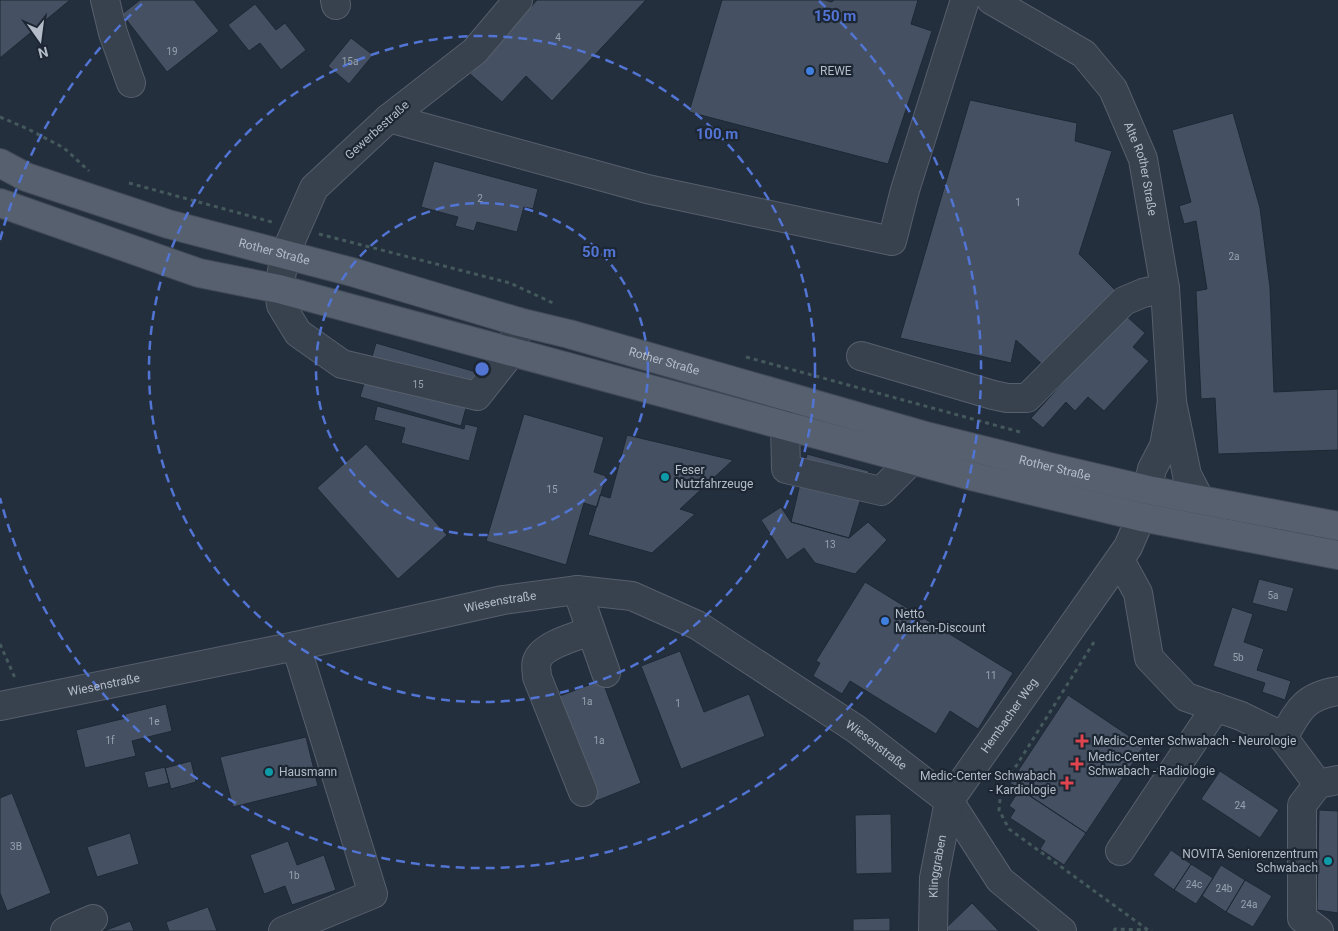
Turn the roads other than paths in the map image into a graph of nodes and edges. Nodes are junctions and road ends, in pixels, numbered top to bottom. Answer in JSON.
{"nodes":[{"id":1,"x":105,"y":0,"type":"edge"},
{"id":2,"x":518,"y":0,"type":"edge"},
{"id":3,"x":965,"y":0,"type":"edge"},
{"id":4,"x":991,"y":0,"type":"edge"},
{"id":5,"x":131,"y":82,"type":"dead end"},
{"id":6,"x":389,"y":118,"type":"junction"},
{"id":7,"x":0,"y":163,"type":"edge"},
{"id":8,"x":0,"y":203,"type":"edge"},
{"id":9,"x":285,"y":254,"type":"junction"},
{"id":10,"x":1165,"y":288,"type":"junction"},
{"id":11,"x":280,"y":297,"type":"junction"},
{"id":12,"x":519,"y":322,"type":"junction"},
{"id":13,"x":511,"y":353,"type":"junction"},
{"id":14,"x":861,"y":356,"type":"dead end"},
{"id":15,"x":1172,"y":402,"type":"junction"},
{"id":16,"x":785,"y":425,"type":"junction"},
{"id":17,"x":917,"y":447,"type":"junction"},
{"id":18,"x":1148,"y":490,"type":"junction"},
{"id":19,"x":1200,"y":500,"type":"junction"},
{"id":20,"x":1141,"y":517,"type":"junction"},
{"id":21,"x":1338,"y":526,"type":"edge"},
{"id":22,"x":1338,"y":555,"type":"edge"},
{"id":23,"x":1120,"y":560,"type":"junction"},
{"id":24,"x":577,"y":590,"type":"junction"},
{"id":25,"x":591,"y":631,"type":"junction"},
{"id":26,"x":296,"y":646,"type":"junction"},
{"id":27,"x":606,"y":673,"type":"dead end"},
{"id":28,"x":1338,"y":691,"type":"edge"},
{"id":29,"x":0,"y":706,"type":"edge"},
{"id":30,"x":1216,"y":707,"type":"junction"},
{"id":31,"x":1283,"y":738,"type":"junction"},
{"id":32,"x":1328,"y":782,"type":"edge"},
{"id":33,"x":583,"y":792,"type":"dead end"},
{"id":34,"x":949,"y":802,"type":"junction"},
{"id":35,"x":1120,"y":851,"type":"dead end"},
{"id":36,"x":93,"y":920,"type":"dead end"},
{"id":37,"x":65,"y":931,"type":"edge"},
{"id":38,"x":283,"y":931,"type":"edge"},
{"id":39,"x":934,"y":931,"type":"edge"},
{"id":40,"x":1062,"y":931,"type":"edge"},
{"id":41,"x":1319,"y":931,"type":"edge"}],
"edges":[{"from":1,"to":5,"type":"street"},
{"from":2,"to":6,"type":"street","name":"Gewerbestraße"},
{"from":3,"to":6,"type":"street"},
{"from":4,"to":10,"type":"street","name":"Alte Rother Straße"},
{"from":6,"to":9,"type":"street","name":"Gewerbestraße"},
{"from":7,"to":9,"type":"main road","name":"Rother Straße"},
{"from":8,"to":11,"type":"main road","name":"Rother Straße"},
{"from":9,"to":11,"type":"street","name":"Gewerbestraße"},
{"from":9,"to":12,"type":"main road","name":"Rother Straße"},
{"from":10,"to":14,"type":"street"},
{"from":10,"to":15,"type":"street","name":"Alte Rother Straße"},
{"from":11,"to":13,"type":"main road","name":"Rother Straße"},
{"from":11,"to":13,"type":"street"},
{"from":12,"to":13,"type":"street"},
{"from":12,"to":17,"type":"main road","name":"Rother Straße"},
{"from":13,"to":16,"type":"main road","name":"Rother Straße"},
{"from":15,"to":18,"type":"street","name":"Alte Rother Straße"},
{"from":15,"to":19,"type":"street","name":"Alte Rother Straße"},
{"from":16,"to":17,"type":"main road","name":"Rother Straße"},
{"from":16,"to":17,"type":"street"},
{"from":17,"to":18,"type":"main road","name":"Rother Straße"},
{"from":17,"to":20,"type":"main road","name":"Rother Straße"},
{"from":18,"to":19,"type":"main road","name":"Rother Straße"},
{"from":18,"to":20,"type":"street","name":"Hembacher Weg"},
{"from":19,"to":21,"type":"main road","name":"Rother Straße"},
{"from":20,"to":22,"type":"main road","name":"Rother Straße"},
{"from":20,"to":23,"type":"street","name":"Hembacher Weg"},
{"from":23,"to":30,"type":"street"},
{"from":23,"to":34,"type":"street","name":"Hembacher Weg"},
{"from":24,"to":25,"type":"street"},
{"from":24,"to":26,"type":"street","name":"Wiesenstraße"},
{"from":24,"to":34,"type":"street","name":"Wiesenstraße"},
{"from":25,"to":27,"type":"street"},
{"from":25,"to":33,"type":"street"},
{"from":26,"to":29,"type":"street","name":"Wiesenstraße"},
{"from":26,"to":38,"type":"street"},
{"from":28,"to":31,"type":"street"},
{"from":30,"to":31,"type":"street"},
{"from":30,"to":35,"type":"street"},
{"from":31,"to":32,"type":"street"},
{"from":32,"to":41,"type":"street"},
{"from":34,"to":39,"type":"street","name":"Klinggraben"},
{"from":34,"to":40,"type":"street"},
{"from":36,"to":37,"type":"street"}]}
